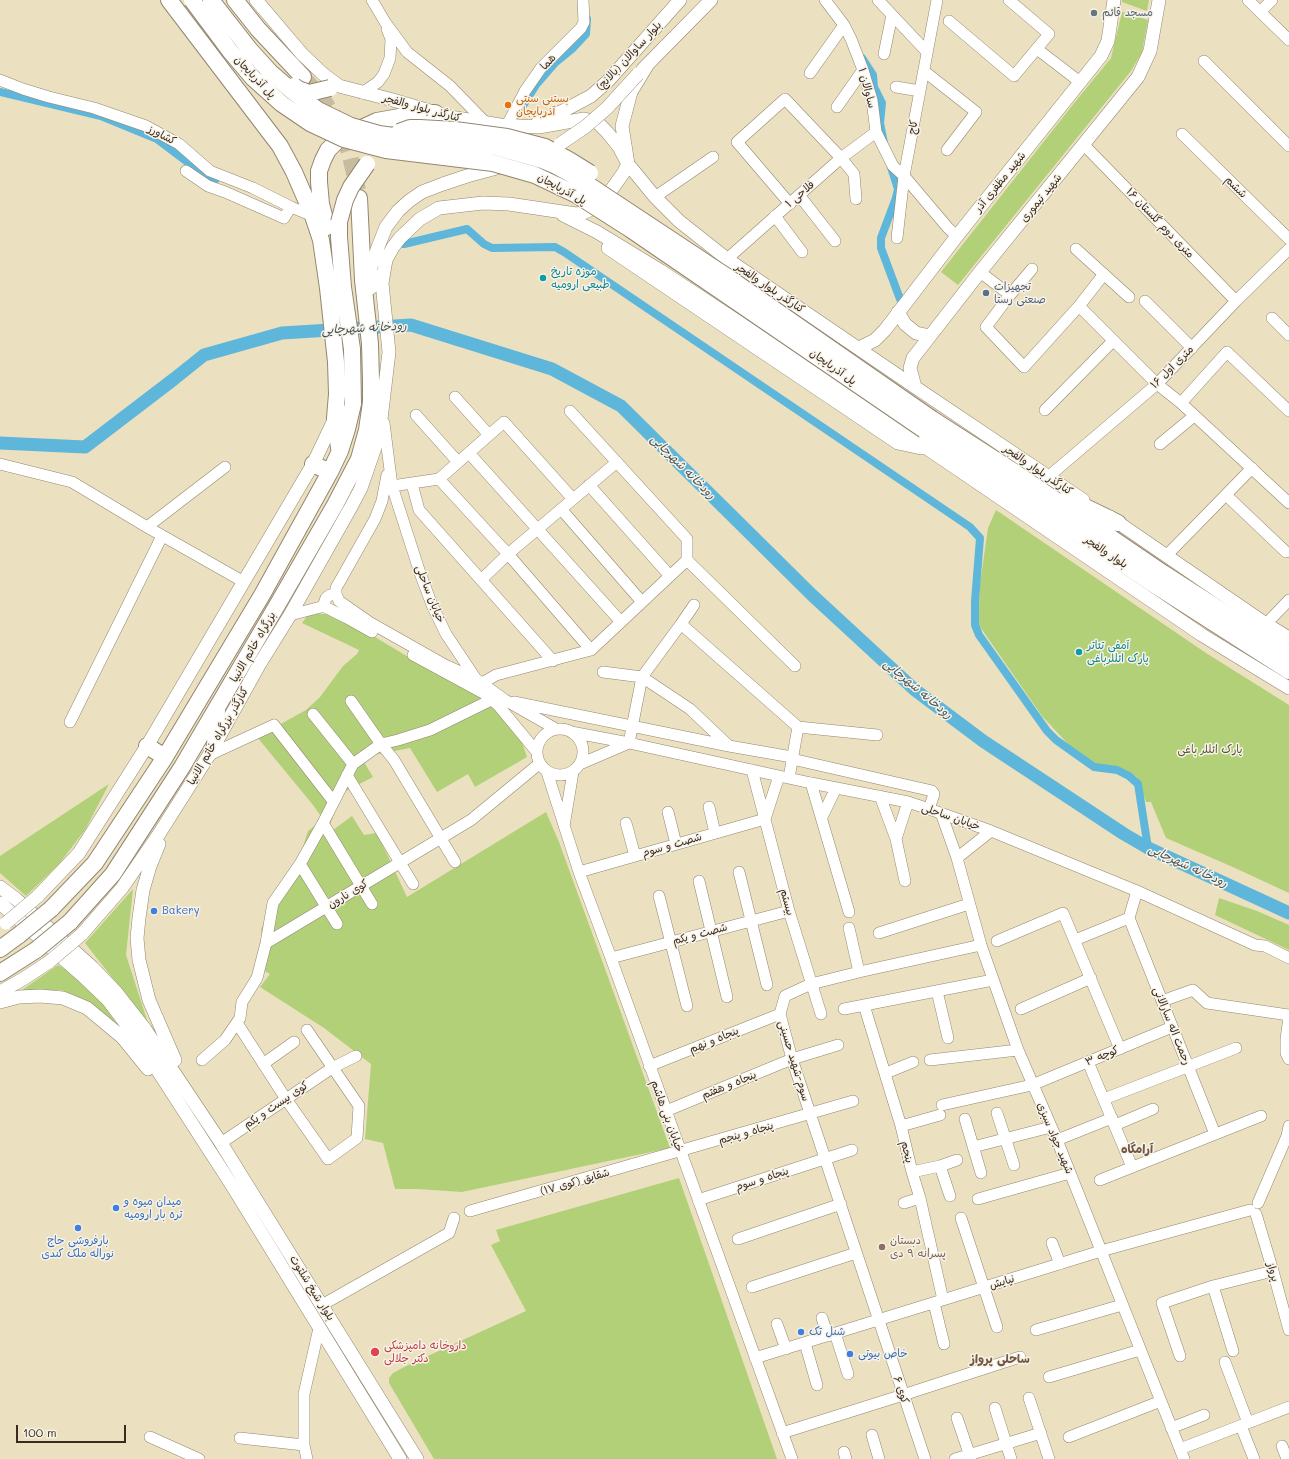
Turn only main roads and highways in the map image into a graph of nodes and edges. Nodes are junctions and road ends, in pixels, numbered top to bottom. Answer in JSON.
{"nodes":[{"id":1,"x":169,"y":0,"type":"edge"},
{"id":2,"x":192,"y":0,"type":"edge"},
{"id":3,"x":211,"y":0,"type":"edge"},
{"id":4,"x":235,"y":0,"type":"edge"},
{"id":5,"x":256,"y":0,"type":"edge"},
{"id":6,"x":680,"y":0,"type":"edge"},
{"id":7,"x":711,"y":0,"type":"edge"},
{"id":8,"x":1114,"y":0,"type":"edge"},
{"id":9,"x":1159,"y":0,"type":"edge"},
{"id":10,"x":201,"y":42,"type":"junction"},
{"id":11,"x":648,"y":64,"type":"junction"},
{"id":12,"x":297,"y":80,"type":"junction"},
{"id":13,"x":334,"y":87,"type":"junction"},
{"id":14,"x":435,"y":113,"type":"junction"},
{"id":15,"x":529,"y":127,"type":"junction"},
{"id":16,"x":628,"y":164,"type":"junction"},
{"id":17,"x":359,"y":198,"type":"tunnel mouth"},
{"id":18,"x":554,"y":211,"type":"junction"},
{"id":19,"x":679,"y":221,"type":"junction"},
{"id":20,"x":727,"y":259,"type":"junction"},
{"id":21,"x":661,"y":271,"type":"junction"},
{"id":22,"x":374,"y":278,"type":"junction"},
{"id":23,"x":732,"y":280,"type":"junction"},
{"id":24,"x":336,"y":287,"type":"junction"},
{"id":25,"x":698,"y":296,"type":"junction"},
{"id":26,"x":898,"y":312,"type":"junction"},
{"id":27,"x":930,"y":336,"type":"junction"},
{"id":28,"x":859,"y":348,"type":"junction"},
{"id":29,"x":378,"y":352,"type":"junction"},
{"id":30,"x":915,"y":387,"type":"junction"},
{"id":31,"x":335,"y":418,"type":"junction"},
{"id":32,"x":928,"y":425,"type":"junction"},
{"id":33,"x":927,"y":449,"type":"junction"},
{"id":34,"x":340,"y":451,"type":"junction"},
{"id":35,"x":313,"y":464,"type":"junction"},
{"id":36,"x":330,"y":472,"type":"junction"},
{"id":37,"x":1016,"y":473,"type":"junction"},
{"id":38,"x":366,"y":474,"type":"junction"},
{"id":39,"x":964,"y":474,"type":"junction"},
{"id":40,"x":1053,"y":515,"type":"junction"},
{"id":41,"x":1118,"y":523,"type":"junction"},
{"id":42,"x":316,"y":538,"type":"junction"},
{"id":43,"x":1289,"y":638,"type":"edge"},
{"id":44,"x":1289,"y":654,"type":"edge"},
{"id":45,"x":259,"y":666,"type":"junction"},
{"id":46,"x":1289,"y":671,"type":"edge"},
{"id":47,"x":1289,"y":688,"type":"edge"},
{"id":48,"x":218,"y":706,"type":"junction"},
{"id":49,"x":147,"y":746,"type":"junction"},
{"id":50,"x":212,"y":750,"type":"junction"},
{"id":51,"x":165,"y":757,"type":"junction"},
{"id":52,"x":170,"y":816,"type":"junction"},
{"id":53,"x":0,"y":887,"type":"edge"},
{"id":54,"x":0,"y":903,"type":"edge"},
{"id":55,"x":3,"y":925,"type":"edge"},
{"id":56,"x":0,"y":949,"type":"edge"},
{"id":57,"x":0,"y":973,"type":"edge"},
{"id":58,"x":0,"y":992,"type":"edge"},
{"id":59,"x":0,"y":1002,"type":"edge"},
{"id":60,"x":205,"y":1119,"type":"junction"},
{"id":61,"x":194,"y":1126,"type":"junction"},
{"id":62,"x":300,"y":1270,"type":"junction"},
{"id":63,"x":288,"y":1278,"type":"junction"},
{"id":64,"x":406,"y":1442,"type":"junction"},
{"id":65,"x":397,"y":1454,"type":"edge"},
{"id":66,"x":417,"y":1459,"type":"edge"}],
"edges":[{"from":1,"to":10,"type":"highway"},
{"from":2,"to":32,"type":"highway","name":"پل آذربایجان","bridge":true},
{"from":3,"to":23,"type":"highway","name":"پل آذربایجان","bridge":true},
{"from":4,"to":12,"type":"highway"},
{"from":5,"to":13,"type":"main road","name":"کنارگذر بلوار والفجر"},
{"from":6,"to":15,"type":"main road","name":"بلوار ساوالان (بالانج)"},
{"from":7,"to":11,"type":"main road","name":"بلوار ساوالان (بالانج)"},
{"from":8,"to":26,"type":"main road","name":"شهید مظفری آذر"},
{"from":9,"to":27,"type":"main road","name":"شهید تیموری"},
{"from":10,"to":12,"type":"highway"},
{"from":10,"to":24,"type":"highway"},
{"from":11,"to":16,"type":"main road"},
{"from":11,"to":22,"type":"main road","name":"بلوار ساوالان (بالانج)","bridge":true},
{"from":12,"to":13,"type":"highway","bridge":true},
{"from":13,"to":14,"type":"main road","name":"کنارگذر بلوار والفجر"},
{"from":14,"to":15,"type":"main road","name":"کنارگذر بلوار والفجر"},
{"from":14,"to":24,"type":"highway"},
{"from":15,"to":16,"type":"main road","name":"کنارگذر بلوار والفجر"},
{"from":16,"to":18,"type":"main road"},
{"from":16,"to":19,"type":"main road","name":"کنارگذر بلوار والفجر"},
{"from":17,"to":22,"type":"highway","name":"بزرگراه خاتم الانبیا"},
{"from":18,"to":21,"type":"main road"},
{"from":18,"to":22,"type":"main road"},
{"from":18,"to":33,"type":"main road"},
{"from":19,"to":20,"type":"main road","name":"کنارگذر بلوار والفجر"},
{"from":19,"to":21,"type":"main road"},
{"from":20,"to":25,"type":"main road"},
{"from":20,"to":28,"type":"main road","name":"کنارگذر بلوار والفجر"},
{"from":21,"to":25,"type":"main road"},
{"from":22,"to":29,"type":"highway","name":"بزرگراه خاتم الانبیا"},
{"from":23,"to":24,"type":"highway","bridge":true},
{"from":23,"to":32,"type":"highway","name":"پل آذربایجان","bridge":true},
{"from":24,"to":31,"type":"highway"},
{"from":24,"to":34,"type":"highway","name":"بزرگراه خاتم الانبیا"},
{"from":25,"to":33,"type":"main road"},
{"from":26,"to":27,"type":"main road"},
{"from":26,"to":28,"type":"main road","name":"شهید مظفری آذر"},
{"from":27,"to":30,"type":"main road","name":"شهید تیموری"},
{"from":28,"to":30,"type":"main road","name":"کنارگذر بلوار والفجر"},
{"from":29,"to":38,"type":"main road","name":"کنارگذر بزرگراه خاتم الانبیا"},
{"from":29,"to":42,"type":"highway","name":"بزرگراه خاتم الانبیا"},
{"from":30,"to":41,"type":"main road","name":"کنارگذر بلوار والفجر"},
{"from":31,"to":34,"type":"highway"},
{"from":31,"to":35,"type":"main road"},
{"from":32,"to":37,"type":"highway","name":"بلوار والفجر"},
{"from":32,"to":40,"type":"highway","name":"بلوار والفجر"},
{"from":33,"to":39,"type":"main road"},
{"from":34,"to":36,"type":"highway","name":"بزرگراه خاتم الانبیا"},
{"from":35,"to":36,"type":"highway"},
{"from":35,"to":49,"type":"main road"},
{"from":36,"to":51,"type":"highway","name":"بزرگراه خاتم الانبیا"},
{"from":37,"to":41,"type":"highway"},
{"from":37,"to":44,"type":"highway","name":"بلوار والفجر"},
{"from":38,"to":42,"type":"main road"},
{"from":38,"to":45,"type":"main road","name":"کنارگذر بزرگراه خاتم الانبیا"},
{"from":39,"to":40,"type":"main road"},
{"from":39,"to":47,"type":"main road"},
{"from":40,"to":46,"type":"highway","name":"بلوار والفجر"},
{"from":41,"to":43,"type":"main road","name":"کنارگذر بلوار والفجر"},
{"from":42,"to":48,"type":"highway","name":"بزرگراه خاتم الانبیا"},
{"from":45,"to":48,"type":"main road"},
{"from":45,"to":50,"type":"main road","name":"کنارگذر بزرگراه خاتم الانبیا"},
{"from":48,"to":50,"type":"highway"},
{"from":48,"to":57,"type":"highway","name":"بزرگراه خاتم الانبیا","bridge":true},
{"from":49,"to":51,"type":"highway"},
{"from":49,"to":55,"type":"main road","bridge":true},
{"from":50,"to":52,"type":"main road","name":"کنارگذر بزرگراه خاتم الانبیا"},
{"from":51,"to":56,"type":"highway","name":"بزرگراه خاتم الانبیا","bridge":true},
{"from":52,"to":58,"type":"main road","name":"کنارگذر بزرگراه خاتم الانبیا","bridge":true},
{"from":52,"to":60,"type":"main road"},
{"from":53,"to":60,"type":"main road"},
{"from":54,"to":61,"type":"main road"},
{"from":59,"to":61,"type":"main road"},
{"from":60,"to":62,"type":"main road","name":"بلوار شیخ شلتوت"},
{"from":61,"to":63,"type":"main road","name":"بلوار شیخ شلتوت"},
{"from":62,"to":63,"type":"main road"},
{"from":62,"to":64,"type":"main road","name":"بلوار شیخ شلتوت"},
{"from":63,"to":65,"type":"main road","name":"بلوار شیخ شلتوت"},
{"from":64,"to":65,"type":"main road"},
{"from":64,"to":66,"type":"main road","name":"بلوار شیخ شلتوت"}]}
